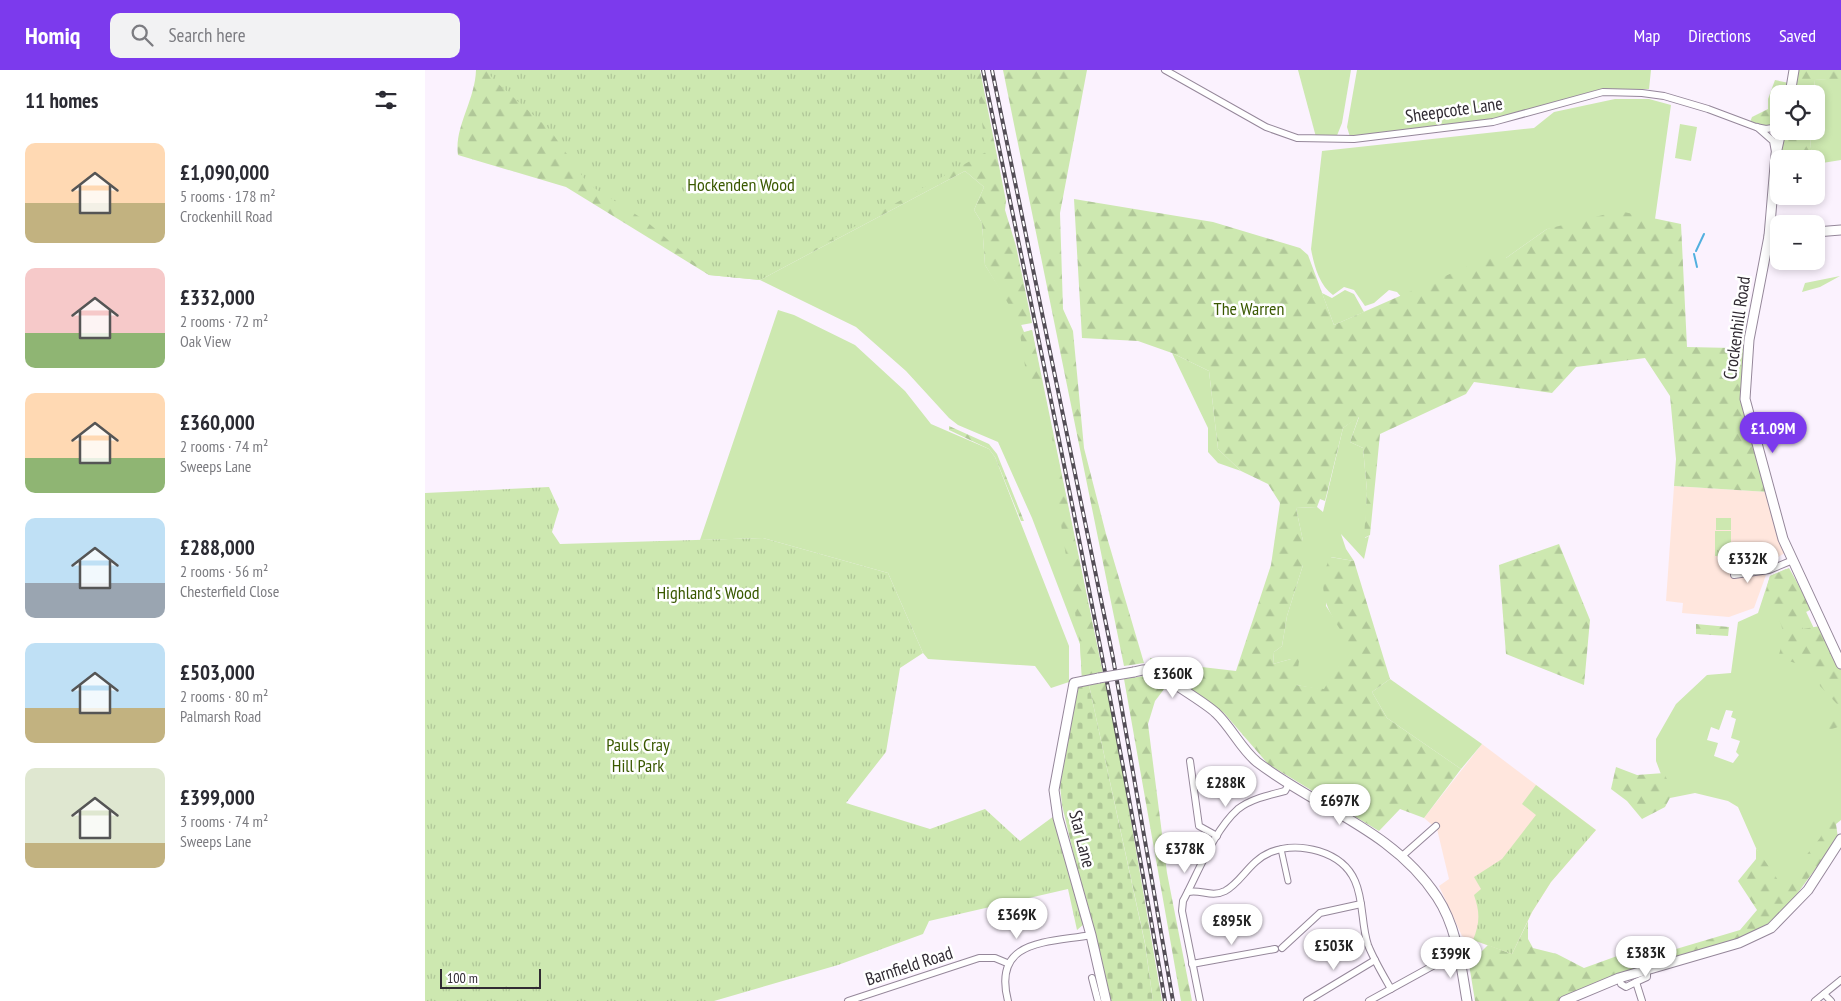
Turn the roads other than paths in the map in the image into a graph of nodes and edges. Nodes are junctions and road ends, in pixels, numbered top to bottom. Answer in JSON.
{"nodes":[{"id":1,"x":1165,"y":70,"type":"edge"},
{"id":2,"x":1794,"y":70,"type":"edge"},
{"id":3,"x":1792,"y":85,"type":"edge"},
{"id":4,"x":1756,"y":126,"type":"junction"},
{"id":5,"x":1770,"y":128,"type":"edge"},
{"id":6,"x":1775,"y":150,"type":"edge"},
{"id":7,"x":1841,"y":230,"type":"edge"},
{"id":8,"x":1825,"y":231,"type":"edge"},
{"id":9,"x":1770,"y":253,"type":"edge"},
{"id":10,"x":1793,"y":560,"type":"junction"},
{"id":11,"x":1734,"y":575,"type":"dead end"},
{"id":12,"x":1841,"y":664,"type":"edge"},
{"id":13,"x":1190,"y":760,"type":"dead end"},
{"id":14,"x":1289,"y":784,"type":"junction"},
{"id":15,"x":1436,"y":826,"type":"dead end"},
{"id":16,"x":1217,"y":836,"type":"junction"},
{"id":17,"x":1840,"y":844,"type":"edge"},
{"id":18,"x":1281,"y":849,"type":"junction"},
{"id":19,"x":1401,"y":857,"type":"junction"},
{"id":20,"x":1288,"y":881,"type":"dead end"},
{"id":21,"x":1188,"y":892,"type":"junction"},
{"id":22,"x":1361,"y":904,"type":"junction"},
{"id":23,"x":1091,"y":935,"type":"junction"},
{"id":24,"x":1282,"y":948,"type":"dead end"},
{"id":25,"x":1275,"y":949,"type":"dead end"},
{"id":26,"x":1458,"y":952,"type":"junction"},
{"id":27,"x":1375,"y":960,"type":"junction"},
{"id":28,"x":1007,"y":963,"type":"junction"},
{"id":29,"x":1192,"y":964,"type":"junction"},
{"id":30,"x":1647,"y":969,"type":"junction"},
{"id":31,"x":1092,"y":978,"type":"dead end"},
{"id":32,"x":1619,"y":978,"type":"junction"},
{"id":33,"x":1841,"y":980,"type":"edge"},
{"id":34,"x":1637,"y":982,"type":"junction"},
{"id":35,"x":1391,"y":989,"type":"junction"},
{"id":36,"x":1824,"y":994,"type":"junction"},
{"id":37,"x":848,"y":1001,"type":"edge"},
{"id":38,"x":1008,"y":1001,"type":"edge"},
{"id":39,"x":1098,"y":1001,"type":"edge"},
{"id":40,"x":1106,"y":1001,"type":"edge"},
{"id":41,"x":1200,"y":1001,"type":"edge"},
{"id":42,"x":1307,"y":1001,"type":"edge"},
{"id":43,"x":1369,"y":1001,"type":"edge"},
{"id":44,"x":1467,"y":1001,"type":"edge"},
{"id":45,"x":1564,"y":1001,"type":"edge"},
{"id":46,"x":1642,"y":1001,"type":"edge"},
{"id":47,"x":1815,"y":1001,"type":"edge"},
{"id":48,"x":1831,"y":1001,"type":"edge"}],
"edges":[{"from":1,"to":4,"type":"street","name":"Sheepcote Lane"},
{"from":2,"to":3,"type":"street"},
{"from":4,"to":5,"type":"street","name":"Sheepcote Lane"},
{"from":4,"to":6,"type":"street","name":"Sheepcote Lane"},
{"from":7,"to":8,"type":"street"},
{"from":9,"to":10,"type":"street","name":"Crockenhill Road"},
{"from":10,"to":11,"type":"street"},
{"from":10,"to":12,"type":"street","name":"Crockenhill Road"},
{"from":13,"to":16,"type":"street"},
{"from":14,"to":16,"type":"street"},
{"from":14,"to":19,"type":"street"},
{"from":14,"to":23,"type":"street","name":"Star Lane","bridge":true},
{"from":15,"to":19,"type":"street"},
{"from":16,"to":21,"type":"street"},
{"from":17,"to":30,"type":"street"},
{"from":18,"to":20,"type":"street"},
{"from":18,"to":21,"type":"street"},
{"from":18,"to":22,"type":"street"},
{"from":19,"to":26,"type":"street"},
{"from":21,"to":29,"type":"street"},
{"from":22,"to":24,"type":"street"},
{"from":22,"to":27,"type":"street"},
{"from":23,"to":28,"type":"street"},
{"from":23,"to":40,"type":"street","name":"Star Lane"},
{"from":25,"to":29,"type":"street"},
{"from":26,"to":35,"type":"street"},
{"from":26,"to":44,"type":"street"},
{"from":27,"to":35,"type":"street"},
{"from":27,"to":42,"type":"street"},
{"from":28,"to":37,"type":"street","name":"Barnfield Road"},
{"from":28,"to":38,"type":"street"},
{"from":29,"to":41,"type":"street"},
{"from":30,"to":32,"type":"street"},
{"from":30,"to":34,"type":"street"},
{"from":31,"to":39,"type":"street"},
{"from":32,"to":34,"type":"street"},
{"from":32,"to":45,"type":"street"},
{"from":33,"to":36,"type":"street"},
{"from":34,"to":46,"type":"street"},
{"from":35,"to":43,"type":"street"},
{"from":36,"to":47,"type":"street"},
{"from":36,"to":48,"type":"street"}]}
